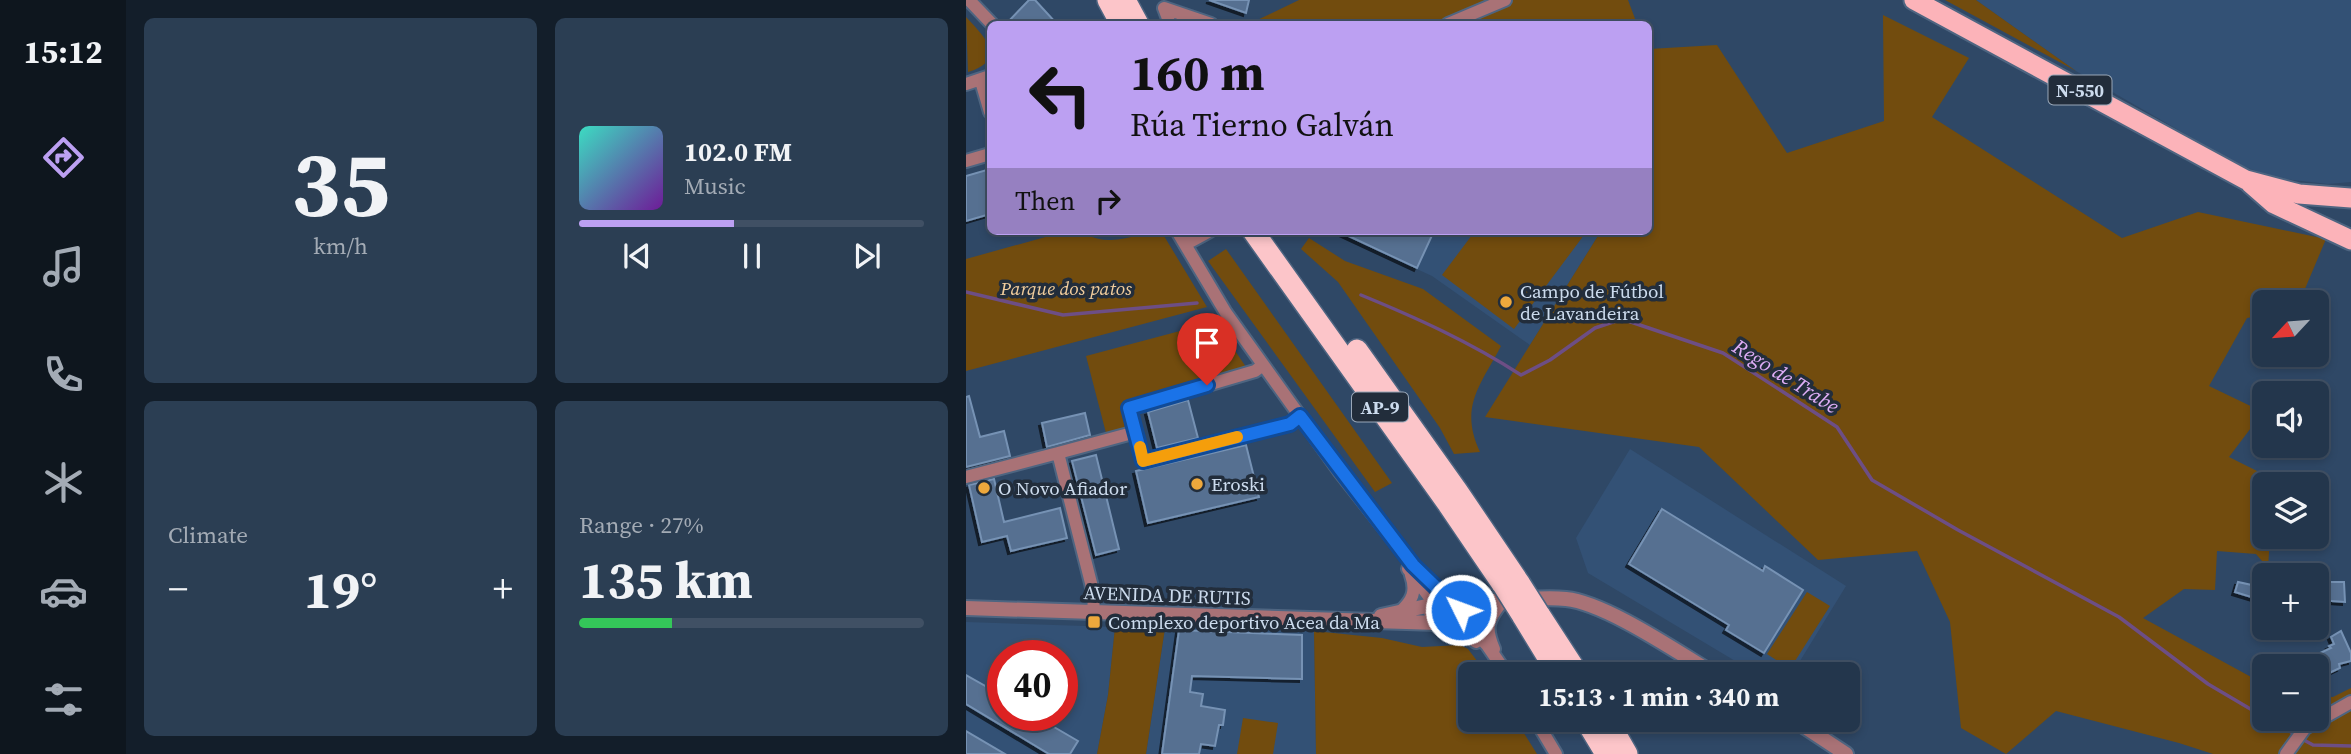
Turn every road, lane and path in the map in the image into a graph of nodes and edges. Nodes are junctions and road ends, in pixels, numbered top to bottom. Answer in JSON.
{"nodes":[{"id":1,"x":969,"y":0,"type":"edge"},
{"id":2,"x":1108,"y":0,"type":"edge"},
{"id":3,"x":1125,"y":0,"type":"edge"},
{"id":4,"x":1504,"y":0,"type":"edge"},
{"id":5,"x":1914,"y":0,"type":"edge"},
{"id":6,"x":989,"y":21,"type":"edge"},
{"id":7,"x":1119,"y":21,"type":"edge"},
{"id":8,"x":1136,"y":21,"type":"edge"},
{"id":9,"x":1169,"y":21,"type":"edge"},
{"id":10,"x":1202,"y":21,"type":"edge"},
{"id":11,"x":1455,"y":21,"type":"edge"},
{"id":12,"x":986,"y":78,"type":"edge"},
{"id":13,"x":966,"y":84,"type":"edge"},
{"id":14,"x":987,"y":155,"type":"edge"},
{"id":15,"x":966,"y":161,"type":"edge"},
{"id":16,"x":2246,"y":180,"type":"junction"},
{"id":17,"x":2351,"y":198,"type":"edge"},
{"id":18,"x":1180,"y":235,"type":"edge"},
{"id":19,"x":1203,"y":235,"type":"edge"},
{"id":20,"x":1256,"y":235,"type":"edge"},
{"id":21,"x":1273,"y":235,"type":"edge"},
{"id":22,"x":2351,"y":240,"type":"edge"},
{"id":23,"x":1186,"y":244,"type":"junction"},
{"id":24,"x":1263,"y":365,"type":"junction"},
{"id":25,"x":1300,"y":416,"type":"junction"},
{"id":26,"x":1136,"y":432,"type":"junction"},
{"id":27,"x":1058,"y":453,"type":"junction"},
{"id":28,"x":966,"y":477,"type":"edge"},
{"id":29,"x":1385,"y":530,"type":"junction"},
{"id":30,"x":1410,"y":572,"type":"junction"},
{"id":31,"x":1508,"y":591,"type":"junction"},
{"id":32,"x":1441,"y":600,"type":"junction"},
{"id":33,"x":966,"y":608,"type":"edge"},
{"id":34,"x":1093,"y":611,"type":"junction"},
{"id":35,"x":1400,"y":612,"type":"junction"},
{"id":36,"x":1531,"y":615,"type":"junction"},
{"id":37,"x":1366,"y":619,"type":"junction"},
{"id":38,"x":1452,"y":619,"type":"junction"},
{"id":39,"x":1498,"y":662,"type":"edge"},
{"id":40,"x":1502,"y":662,"type":"edge"},
{"id":41,"x":1553,"y":662,"type":"edge"},
{"id":42,"x":1568,"y":662,"type":"edge"},
{"id":43,"x":1694,"y":662,"type":"edge"},
{"id":44,"x":2351,"y":702,"type":"edge"},
{"id":45,"x":1543,"y":732,"type":"edge"},
{"id":46,"x":1593,"y":732,"type":"edge"},
{"id":47,"x":1614,"y":732,"type":"edge"},
{"id":48,"x":1813,"y":732,"type":"edge"},
{"id":49,"x":1556,"y":754,"type":"edge"},
{"id":50,"x":1606,"y":754,"type":"edge"},
{"id":51,"x":1627,"y":754,"type":"edge"},
{"id":52,"x":1846,"y":754,"type":"edge"},
{"id":53,"x":2286,"y":754,"type":"edge"}],
"edges":[{"from":1,"to":6,"type":"street"},
{"from":2,"to":7,"type":"highway"},
{"from":3,"to":8,"type":"highway"},
{"from":4,"to":11,"type":"street"},
{"from":5,"to":16,"type":"highway","number":"N-550"},
{"from":9,"to":10,"type":"street"},
{"from":12,"to":13,"type":"street"},
{"from":14,"to":15,"type":"street"},
{"from":16,"to":17,"type":"highway","number":"N-550"},
{"from":16,"to":22,"type":"highway","number":"N-550"},
{"from":18,"to":23,"type":"street"},
{"from":19,"to":23,"type":"street"},
{"from":20,"to":31,"type":"highway","number":"AP-9"},
{"from":21,"to":31,"type":"highway","number":"AP-9"},
{"from":23,"to":24,"type":"street"},
{"from":24,"to":25,"type":"street"},
{"from":24,"to":26,"type":"street"},
{"from":25,"to":26,"type":"street"},
{"from":25,"to":29,"type":"street"},
{"from":26,"to":27,"type":"street"},
{"from":27,"to":28,"type":"street"},
{"from":27,"to":34,"type":"street"},
{"from":29,"to":30,"type":"street"},
{"from":29,"to":32,"type":"street"},
{"from":30,"to":32,"type":"street"},
{"from":30,"to":35,"type":"street"},
{"from":31,"to":32,"type":"street","name":"AVENIDA DE RUTIS"},
{"from":31,"to":36,"type":"highway","number":"AP-9","bridge":true},
{"from":31,"to":38,"type":"street","name":"AVENIDA DE RUTIS"},
{"from":31,"to":40,"type":"street"},
{"from":31,"to":43,"type":"street","name":"AVENIDA DE RUTIS"},
{"from":32,"to":35,"type":"street","name":"AVENIDA DE RUTIS"},
{"from":32,"to":38,"type":"street"},
{"from":32,"to":38,"type":"street"},
{"from":33,"to":34,"type":"street","name":"AVENIDA DE RUTIS"},
{"from":34,"to":37,"type":"street","name":"AVENIDA DE RUTIS"},
{"from":35,"to":37,"type":"street","name":"AVENIDA DE RUTIS"},
{"from":36,"to":41,"type":"highway","number":"AP-9"},
{"from":36,"to":42,"type":"highway","number":"AP-9"},
{"from":37,"to":38,"type":"street","name":"AVENIDA DE RUTIS"},
{"from":38,"to":39,"type":"street"},
{"from":44,"to":53,"type":"street"},
{"from":45,"to":49,"type":"street"},
{"from":46,"to":50,"type":"highway"},
{"from":47,"to":51,"type":"highway"},
{"from":48,"to":52,"type":"street"}]}
